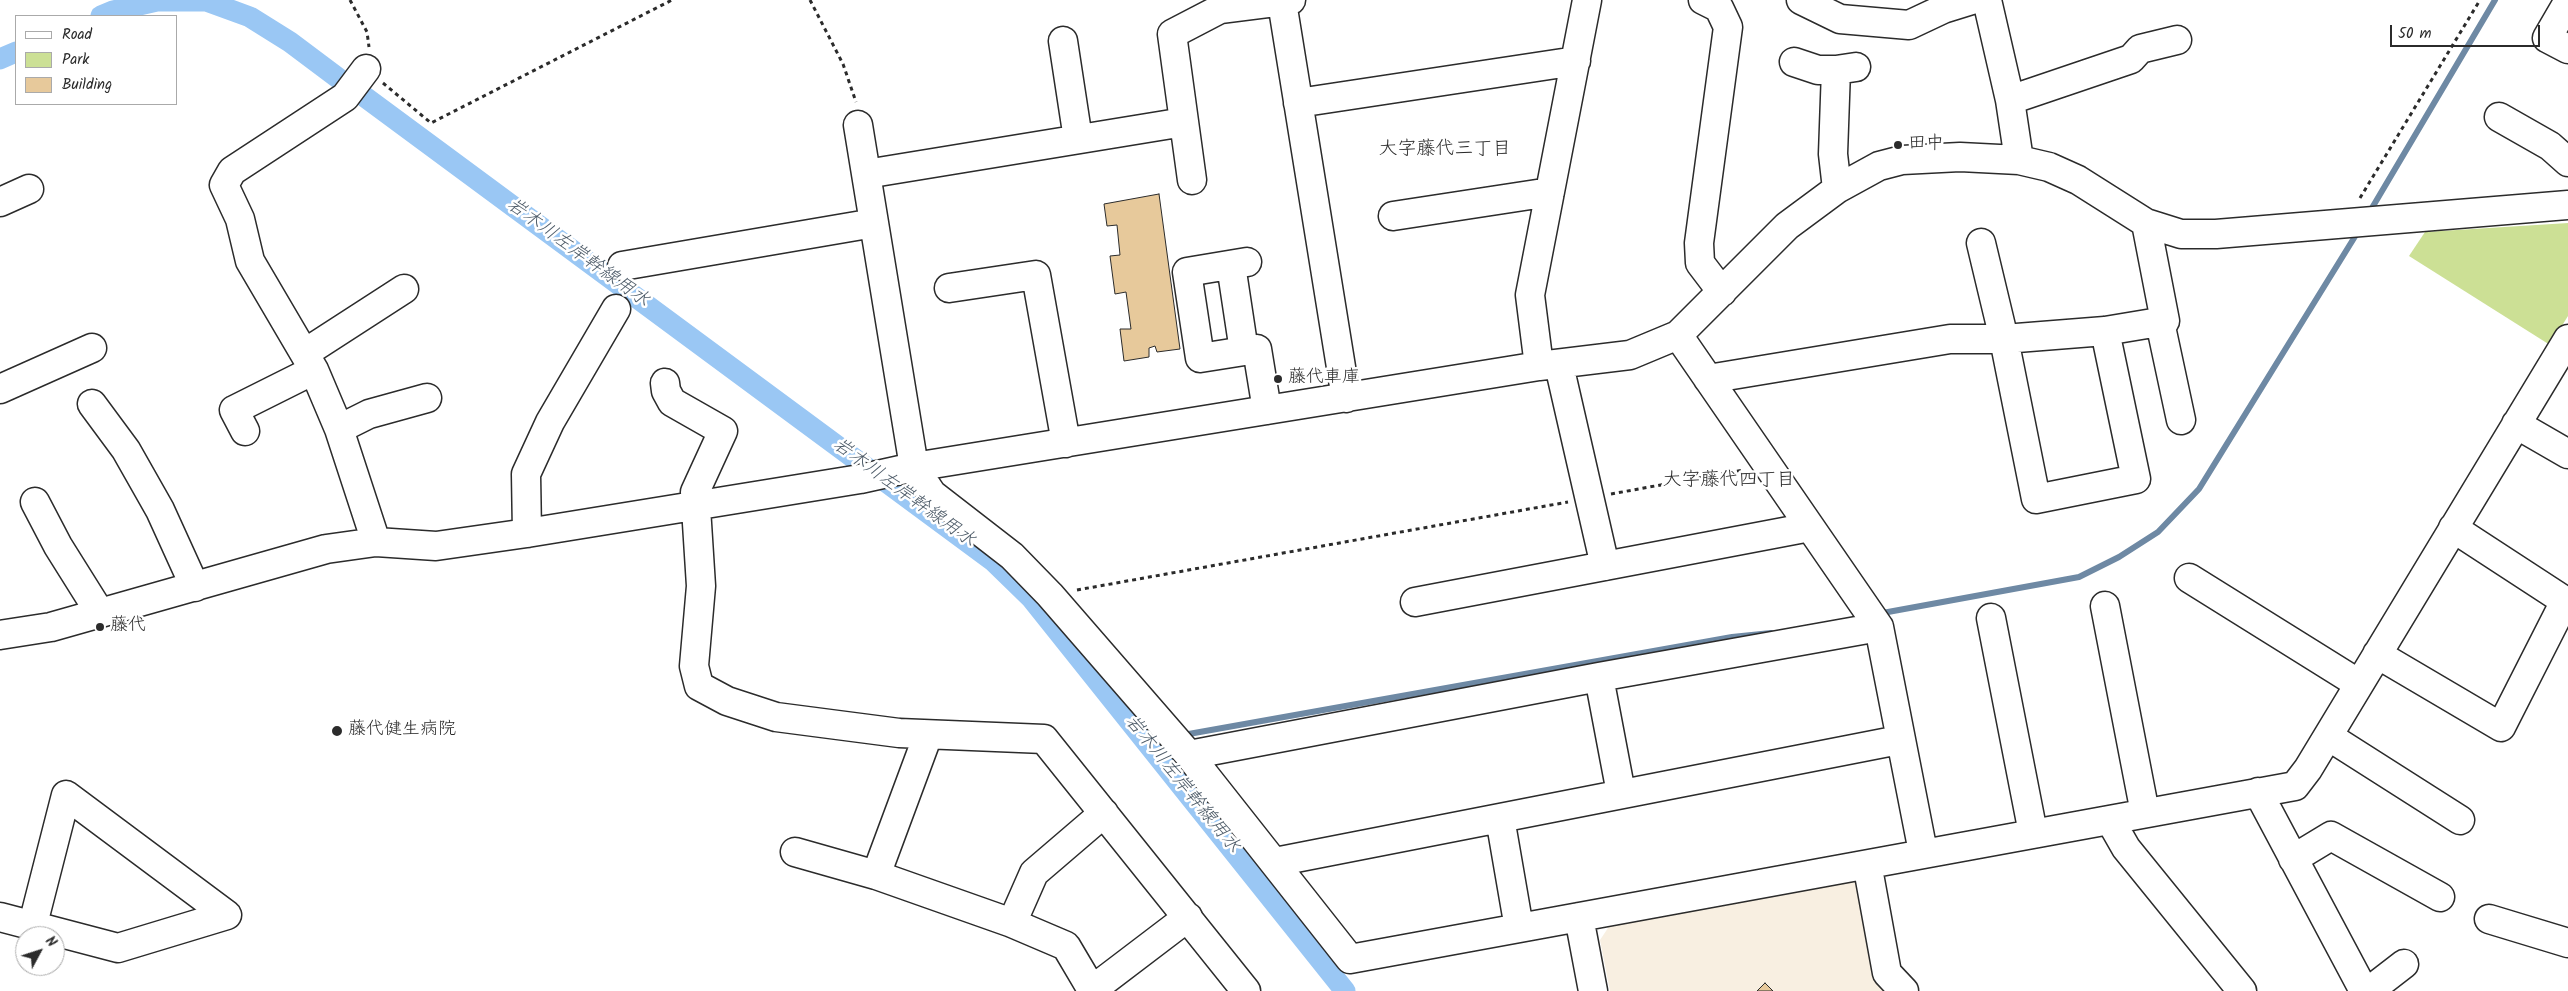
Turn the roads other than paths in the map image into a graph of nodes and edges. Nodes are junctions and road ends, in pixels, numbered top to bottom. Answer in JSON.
{"nodes":[{"id":1,"x":1587,"y":0,"type":"edge"},
{"id":2,"x":1703,"y":0,"type":"edge"},
{"id":3,"x":1801,"y":0,"type":"edge"},
{"id":4,"x":1972,"y":0,"type":"edge"},
{"id":5,"x":1987,"y":0,"type":"edge"},
{"id":6,"x":1286,"y":1,"type":"edge"},
{"id":7,"x":2568,"y":2,"type":"edge"},
{"id":8,"x":2177,"y":40,"type":"dead end"},
{"id":9,"x":2568,"y":49,"type":"edge"},
{"id":10,"x":1072,"y":52,"type":"dead end"},
{"id":11,"x":1576,"y":61,"type":"junction"},
{"id":12,"x":1794,"y":62,"type":"dead end"},
{"id":13,"x":366,"y":69,"type":"road end"},
{"id":14,"x":2010,"y":100,"type":"junction"},
{"id":15,"x":1298,"y":103,"type":"junction"},
{"id":16,"x":2499,"y":117,"type":"dead end"},
{"id":17,"x":1184,"y":122,"type":"junction"},
{"id":18,"x":858,"y":125,"type":"road end"},
{"id":19,"x":1078,"y":139,"type":"junction"},
{"id":20,"x":2019,"y":160,"type":"junction"},
{"id":21,"x":2568,"y":162,"type":"edge"},
{"id":22,"x":866,"y":174,"type":"junction"},
{"id":23,"x":1192,"y":180,"type":"dead end"},
{"id":24,"x":29,"y":189,"type":"dead end"},
{"id":25,"x":1837,"y":190,"type":"junction"},
{"id":26,"x":1550,"y":192,"type":"junction"},
{"id":27,"x":0,"y":202,"type":"edge"},
{"id":28,"x":2568,"y":205,"type":"edge"},
{"id":29,"x":1394,"y":216,"type":"dead end"},
{"id":30,"x":2146,"y":222,"type":"junction"},
{"id":31,"x":874,"y":223,"type":"junction"},
{"id":32,"x":1980,"y":243,"type":"dead end"},
{"id":33,"x":622,"y":266,"type":"dead end"},
{"id":34,"x":949,"y":288,"type":"dead end"},
{"id":35,"x":404,"y":289,"type":"dead end"},
{"id":36,"x":1722,"y":292,"type":"junction"},
{"id":37,"x":616,"y":310,"type":"dead end"},
{"id":38,"x":2160,"y":322,"type":"junction"},
{"id":39,"x":2105,"y":331,"type":"junction"},
{"id":40,"x":1678,"y":335,"type":"junction"},
{"id":41,"x":2004,"y":339,"type":"junction"},
{"id":42,"x":2566,"y":347,"type":"edge"},
{"id":43,"x":92,"y":348,"type":"dead end"},
{"id":44,"x":1244,"y":351,"type":"junction"},
{"id":45,"x":310,"y":361,"type":"junction"},
{"id":46,"x":1549,"y":365,"type":"junction"},
{"id":47,"x":1708,"y":379,"type":"junction"},
{"id":48,"x":665,"y":383,"type":"dead end"},
{"id":49,"x":0,"y":390,"type":"edge"},
{"id":50,"x":427,"y":398,"type":"dead end"},
{"id":51,"x":1346,"y":398,"type":"junction"},
{"id":52,"x":92,"y":404,"type":"dead end"},
{"id":53,"x":1267,"y":410,"type":"junction"},
{"id":54,"x":2181,"y":420,"type":"dead end"},
{"id":55,"x":2516,"y":424,"type":"junction"},
{"id":56,"x":339,"y":429,"type":"junction"},
{"id":57,"x":245,"y":431,"type":"dead end"},
{"id":58,"x":1066,"y":443,"type":"junction"},
{"id":59,"x":2568,"y":454,"type":"edge"},
{"id":60,"x":914,"y":467,"type":"junction"},
{"id":61,"x":35,"y":502,"type":"dead end"},
{"id":62,"x":695,"y":505,"type":"junction"},
{"id":63,"x":1810,"y":526,"type":"junction"},
{"id":64,"x":2453,"y":528,"type":"junction"},
{"id":65,"x":527,"y":533,"type":"junction"},
{"id":66,"x":376,"y":542,"type":"junction"},
{"id":67,"x":1604,"y":566,"type":"junction"},
{"id":68,"x":2189,"y":578,"type":"dead end"},
{"id":69,"x":195,"y":587,"type":"junction"},
{"id":70,"x":2567,"y":599,"type":"edge"},
{"id":71,"x":1415,"y":602,"type":"dead end"},
{"id":72,"x":2106,"y":606,"type":"dead end"},
{"id":73,"x":100,"y":613,"type":"junction"},
{"id":74,"x":1873,"y":618,"type":"junction"},
{"id":75,"x":1991,"y":618,"type":"dead end"},
{"id":76,"x":0,"y":635,"type":"edge"},
{"id":77,"x":2377,"y":654,"type":"junction"},
{"id":78,"x":1599,"y":677,"type":"junction"},
{"id":79,"x":2359,"y":684,"type":"junction"},
{"id":80,"x":928,"y":735,"type":"junction"},
{"id":81,"x":2328,"y":736,"type":"junction"},
{"id":82,"x":1899,"y":740,"type":"junction"},
{"id":83,"x":1189,"y":755,"type":"junction"},
{"id":84,"x":2258,"y":792,"type":"junction"},
{"id":85,"x":1621,"y":793,"type":"junction"},
{"id":86,"x":1104,"y":813,"type":"junction"},
{"id":87,"x":2145,"y":813,"type":"junction"},
{"id":88,"x":1500,"y":818,"type":"junction"},
{"id":89,"x":2110,"y":820,"type":"junction"},
{"id":90,"x":2460,"y":820,"type":"dead end"},
{"id":91,"x":2033,"y":833,"type":"junction"},
{"id":92,"x":795,"y":852,"type":"dead end"},
{"id":93,"x":1923,"y":852,"type":"junction"},
{"id":94,"x":2293,"y":859,"type":"junction"},
{"id":95,"x":1275,"y":862,"type":"junction"},
{"id":96,"x":1869,"y":874,"type":"dead end"},
{"id":97,"x":876,"y":875,"type":"junction"},
{"id":98,"x":2440,"y":897,"type":"dead end"},
{"id":99,"x":0,"y":917,"type":"edge"},
{"id":100,"x":1188,"y":917,"type":"junction"},
{"id":101,"x":1579,"y":917,"type":"junction"},
{"id":102,"x":2489,"y":919,"type":"dead end"},
{"id":103,"x":1012,"y":922,"type":"junction"},
{"id":104,"x":33,"y":924,"type":"junction"},
{"id":105,"x":1519,"y":928,"type":"junction"},
{"id":106,"x":2568,"y":944,"type":"edge"},
{"id":107,"x":2404,"y":964,"type":"dead end"},
{"id":108,"x":1246,"y":991,"type":"edge"},
{"id":109,"x":1593,"y":991,"type":"edge"},
{"id":110,"x":1904,"y":991,"type":"edge"},
{"id":111,"x":2242,"y":991,"type":"edge"},
{"id":112,"x":2364,"y":991,"type":"edge"},
{"id":113,"x":2369,"y":991,"type":"edge"}],
"edges":[{"from":1,"to":11,"type":"street"},
{"from":2,"to":36,"type":"street"},
{"from":3,"to":4,"type":"street"},
{"from":5,"to":14,"type":"street"},
{"from":6,"to":15,"type":"street"},
{"from":6,"to":17,"type":"street"},
{"from":7,"to":9,"type":"street"},
{"from":8,"to":14,"type":"street"},
{"from":10,"to":19,"type":"street"},
{"from":11,"to":15,"type":"street"},
{"from":11,"to":26,"type":"street"},
{"from":12,"to":25,"type":"street"},
{"from":13,"to":45,"type":"street"},
{"from":14,"to":20,"type":"street"},
{"from":15,"to":51,"type":"street"},
{"from":16,"to":21,"type":"street"},
{"from":17,"to":19,"type":"street"},
{"from":17,"to":23,"type":"street"},
{"from":18,"to":22,"type":"street"},
{"from":19,"to":22,"type":"street"},
{"from":20,"to":25,"type":"street"},
{"from":20,"to":30,"type":"street"},
{"from":22,"to":31,"type":"street"},
{"from":24,"to":27,"type":"street"},
{"from":25,"to":36,"type":"street"},
{"from":26,"to":29,"type":"street"},
{"from":26,"to":46,"type":"street"},
{"from":28,"to":30,"type":"street"},
{"from":30,"to":38,"type":"street"},
{"from":31,"to":33,"type":"street"},
{"from":31,"to":60,"type":"street"},
{"from":32,"to":41,"type":"street"},
{"from":34,"to":58,"type":"street"},
{"from":35,"to":45,"type":"street"},
{"from":36,"to":40,"type":"street"},
{"from":37,"to":65,"type":"street"},
{"from":38,"to":39,"type":"street"},
{"from":38,"to":54,"type":"street"},
{"from":39,"to":41,"type":"street"},
{"from":39,"to":41,"type":"street"},
{"from":40,"to":46,"type":"street"},
{"from":40,"to":47,"type":"street"},
{"from":41,"to":47,"type":"street"},
{"from":42,"to":55,"type":"street"},
{"from":43,"to":49,"type":"street"},
{"from":44,"to":44,"type":"street"},
{"from":44,"to":53,"type":"street"},
{"from":45,"to":56,"type":"street"},
{"from":45,"to":57,"type":"street"},
{"from":46,"to":51,"type":"street"},
{"from":46,"to":67,"type":"street"},
{"from":47,"to":63,"type":"street"},
{"from":48,"to":62,"type":"street"},
{"from":50,"to":56,"type":"street"},
{"from":51,"to":53,"type":"street"},
{"from":52,"to":69,"type":"street"},
{"from":53,"to":58,"type":"street"},
{"from":55,"to":59,"type":"street"},
{"from":55,"to":64,"type":"street"},
{"from":56,"to":66,"type":"street"},
{"from":58,"to":60,"type":"street"},
{"from":60,"to":62,"type":"street"},
{"from":60,"to":83,"type":"street"},
{"from":61,"to":73,"type":"street"},
{"from":62,"to":65,"type":"street"},
{"from":62,"to":80,"type":"street"},
{"from":63,"to":67,"type":"street"},
{"from":63,"to":74,"type":"street"},
{"from":64,"to":70,"type":"street"},
{"from":64,"to":77,"type":"street"},
{"from":65,"to":66,"type":"street"},
{"from":66,"to":69,"type":"street"},
{"from":67,"to":71,"type":"street"},
{"from":68,"to":79,"type":"street"},
{"from":69,"to":73,"type":"street"},
{"from":70,"to":77,"type":"street"},
{"from":72,"to":87,"type":"street"},
{"from":73,"to":76,"type":"street"},
{"from":74,"to":78,"type":"street"},
{"from":74,"to":82,"type":"street"},
{"from":75,"to":91,"type":"street"},
{"from":77,"to":79,"type":"street"},
{"from":78,"to":83,"type":"street"},
{"from":78,"to":85,"type":"street"},
{"from":79,"to":81,"type":"street"},
{"from":80,"to":86,"type":"street"},
{"from":80,"to":97,"type":"street"},
{"from":81,"to":84,"type":"street"},
{"from":81,"to":90,"type":"street"},
{"from":82,"to":85,"type":"street"},
{"from":82,"to":93,"type":"street"},
{"from":83,"to":95,"type":"street"},
{"from":84,"to":87,"type":"street"},
{"from":84,"to":94,"type":"street"},
{"from":85,"to":88,"type":"street"},
{"from":86,"to":100,"type":"street"},
{"from":86,"to":103,"type":"street"},
{"from":87,"to":89,"type":"street"},
{"from":88,"to":95,"type":"street"},
{"from":88,"to":105,"type":"street"},
{"from":89,"to":91,"type":"street"},
{"from":89,"to":111,"type":"street"},
{"from":91,"to":93,"type":"street"},
{"from":92,"to":97,"type":"street"},
{"from":93,"to":101,"type":"street"},
{"from":94,"to":98,"type":"street"},
{"from":94,"to":112,"type":"street"},
{"from":95,"to":105,"type":"street"},
{"from":96,"to":110,"type":"street"},
{"from":97,"to":103,"type":"street"},
{"from":99,"to":104,"type":"street"},
{"from":100,"to":103,"type":"street"},
{"from":100,"to":108,"type":"street"},
{"from":101,"to":105,"type":"street"},
{"from":101,"to":109,"type":"street"},
{"from":102,"to":106,"type":"street"},
{"from":104,"to":104,"type":"street"},
{"from":107,"to":113,"type":"street"}]}
